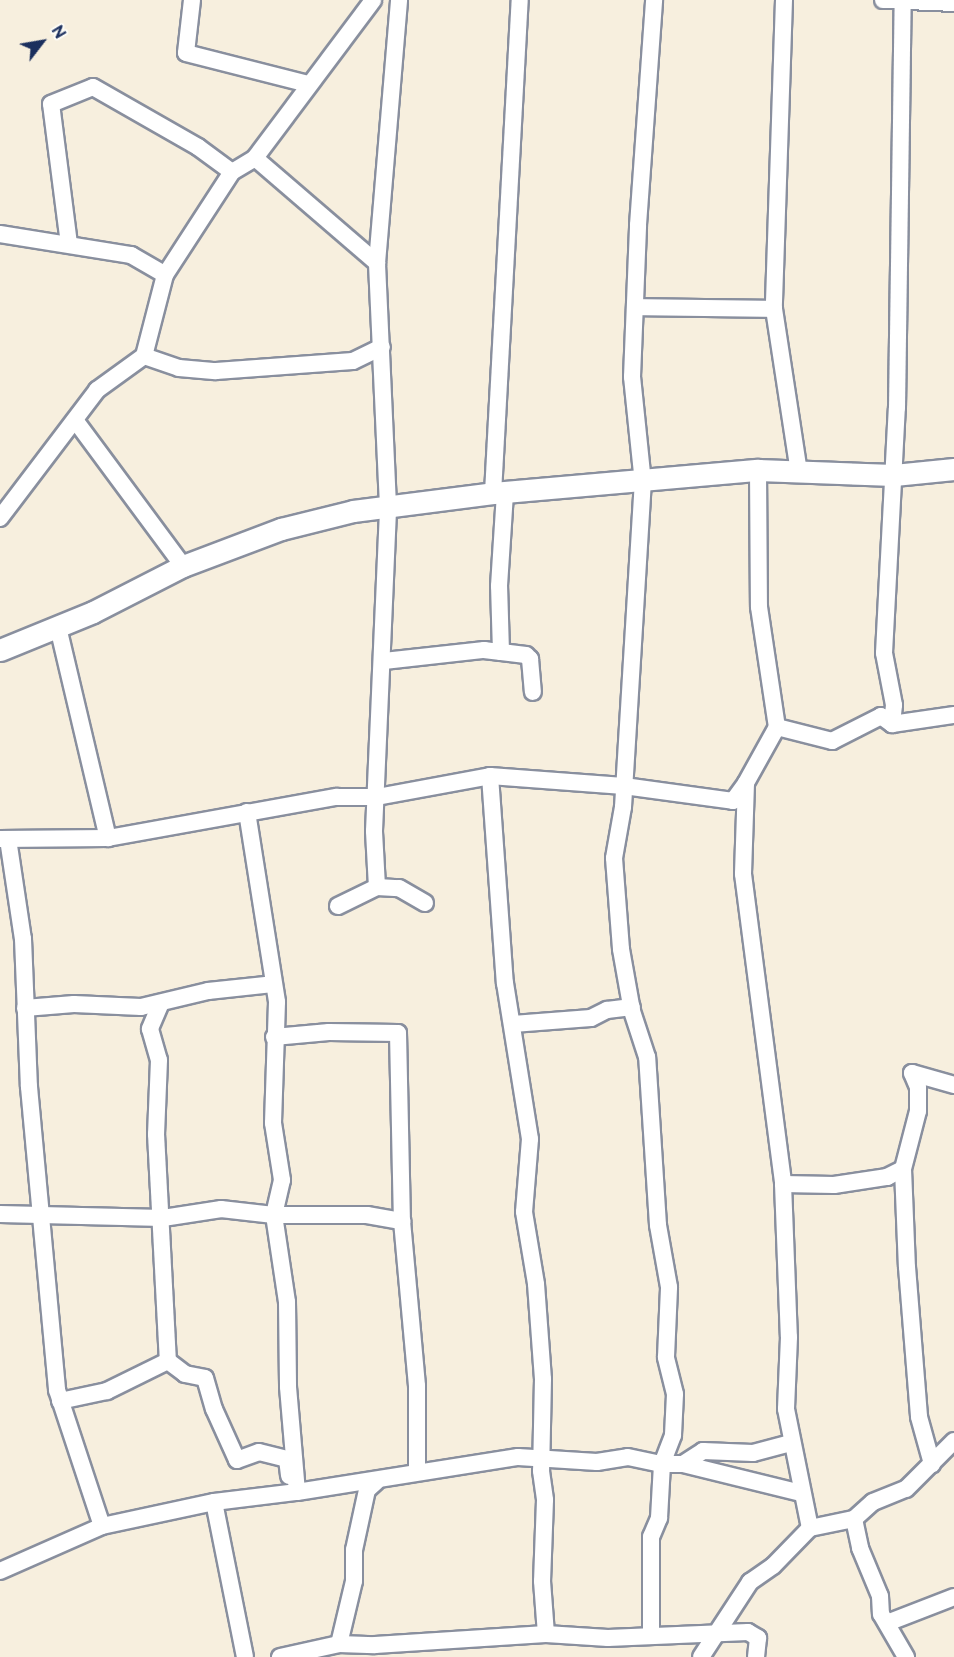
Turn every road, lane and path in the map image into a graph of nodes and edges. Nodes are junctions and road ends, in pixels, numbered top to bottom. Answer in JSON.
{"nodes":[{"id":1,"x":192,"y":0,"type":"edge"},
{"id":2,"x":373,"y":0,"type":"edge"},
{"id":3,"x":399,"y":0,"type":"edge"},
{"id":4,"x":520,"y":0,"type":"edge"},
{"id":5,"x":654,"y":0,"type":"edge"},
{"id":6,"x":784,"y":0,"type":"edge"},
{"id":7,"x":883,"y":0,"type":"edge"},
{"id":8,"x":903,"y":2,"type":"junction"},
{"id":9,"x":954,"y":3,"type":"edge"},
{"id":10,"x":308,"y":84,"type":"junction"},
{"id":11,"x":255,"y":158,"type":"junction"},
{"id":12,"x":232,"y":172,"type":"junction"},
{"id":13,"x":0,"y":234,"type":"edge"},
{"id":14,"x":69,"y":244,"type":"junction"},
{"id":15,"x":377,"y":263,"type":"junction"},
{"id":16,"x":165,"y":275,"type":"junction"},
{"id":17,"x":635,"y":307,"type":"junction"},
{"id":18,"x":774,"y":309,"type":"junction"},
{"id":19,"x":382,"y":347,"type":"junction"},
{"id":20,"x":144,"y":356,"type":"junction"},
{"id":21,"x":75,"y":420,"type":"junction"},
{"id":22,"x":954,"y":469,"type":"edge"},
{"id":23,"x":758,"y":470,"type":"junction"},
{"id":24,"x":799,"y":472,"type":"junction"},
{"id":25,"x":894,"y":475,"type":"junction"},
{"id":26,"x":643,"y":483,"type":"junction"},
{"id":27,"x":499,"y":493,"type":"junction"},
{"id":28,"x":388,"y":506,"type":"junction"},
{"id":29,"x":0,"y":518,"type":"edge"},
{"id":30,"x":183,"y":566,"type":"junction"},
{"id":31,"x":58,"y":627,"type":"junction"},
{"id":32,"x":0,"y":650,"type":"edge"},
{"id":33,"x":501,"y":652,"type":"junction"},
{"id":34,"x":384,"y":661,"type":"junction"},
{"id":35,"x":533,"y":693,"type":"dead end"},
{"id":36,"x":954,"y":715,"type":"edge"},
{"id":37,"x":892,"y":724,"type":"junction"},
{"id":38,"x":777,"y":727,"type":"junction"},
{"id":39,"x":490,"y":776,"type":"junction"},
{"id":40,"x":746,"y":783,"type":"junction"},
{"id":41,"x":624,"y":786,"type":"junction"},
{"id":42,"x":377,"y":797,"type":"junction"},
{"id":43,"x":247,"y":812,"type":"junction"},
{"id":44,"x":108,"y":838,"type":"junction"},
{"id":45,"x":4,"y":839,"type":"edge"},
{"id":46,"x":377,"y":887,"type":"junction"},
{"id":47,"x":425,"y":903,"type":"dead end"},
{"id":48,"x":338,"y":906,"type":"dead end"},
{"id":49,"x":273,"y":984,"type":"junction"},
{"id":50,"x":160,"y":1005,"type":"junction"},
{"id":51,"x":632,"y":1007,"type":"junction"},
{"id":52,"x":25,"y":1008,"type":"junction"},
{"id":53,"x":513,"y":1024,"type":"junction"},
{"id":54,"x":274,"y":1037,"type":"junction"},
{"id":55,"x":954,"y":1086,"type":"edge"},
{"id":56,"x":903,"y":1169,"type":"junction"},
{"id":57,"x":783,"y":1184,"type":"junction"},
{"id":58,"x":39,"y":1213,"type":"junction"},
{"id":59,"x":0,"y":1215,"type":"edge"},
{"id":60,"x":274,"y":1215,"type":"junction"},
{"id":61,"x":162,"y":1218,"type":"junction"},
{"id":62,"x":402,"y":1221,"type":"junction"},
{"id":63,"x":168,"y":1361,"type":"junction"},
{"id":64,"x":60,"y":1401,"type":"junction"},
{"id":65,"x":954,"y":1441,"type":"edge"},
{"id":66,"x":790,"y":1443,"type":"junction"},
{"id":67,"x":541,"y":1458,"type":"junction"},
{"id":68,"x":662,"y":1464,"type":"junction"},
{"id":69,"x":683,"y":1464,"type":"junction"},
{"id":70,"x":932,"y":1464,"type":"junction"},
{"id":71,"x":417,"y":1471,"type":"junction"},
{"id":72,"x":376,"y":1482,"type":"junction"},
{"id":73,"x":801,"y":1493,"type":"junction"},
{"id":74,"x":294,"y":1494,"type":"junction"},
{"id":75,"x":214,"y":1503,"type":"junction"},
{"id":76,"x":854,"y":1519,"type":"junction"},
{"id":77,"x":102,"y":1526,"type":"junction"},
{"id":78,"x":810,"y":1528,"type":"junction"},
{"id":79,"x":0,"y":1571,"type":"edge"},
{"id":80,"x":954,"y":1597,"type":"edge"},
{"id":81,"x":887,"y":1623,"type":"junction"},
{"id":82,"x":721,"y":1630,"type":"junction"},
{"id":83,"x":546,"y":1634,"type":"junction"},
{"id":84,"x":651,"y":1635,"type":"junction"},
{"id":85,"x":339,"y":1644,"type":"junction"},
{"id":86,"x":245,"y":1657,"type":"edge"},
{"id":87,"x":280,"y":1657,"type":"edge"},
{"id":88,"x":701,"y":1657,"type":"edge"},
{"id":89,"x":756,"y":1657,"type":"edge"},
{"id":90,"x":906,"y":1657,"type":"edge"}],
"edges":[{"from":1,"to":10,"type":"street"},
{"from":2,"to":10,"type":"street"},
{"from":3,"to":15,"type":"street"},
{"from":4,"to":27,"type":"street"},
{"from":5,"to":17,"type":"street"},
{"from":6,"to":18,"type":"street"},
{"from":7,"to":8,"type":"street"},
{"from":8,"to":9,"type":"street"},
{"from":8,"to":25,"type":"street"},
{"from":10,"to":11,"type":"street"},
{"from":11,"to":12,"type":"street"},
{"from":11,"to":15,"type":"street"},
{"from":12,"to":14,"type":"street"},
{"from":12,"to":16,"type":"street"},
{"from":13,"to":14,"type":"street"},
{"from":14,"to":16,"type":"street"},
{"from":15,"to":19,"type":"street"},
{"from":16,"to":20,"type":"street"},
{"from":17,"to":18,"type":"street"},
{"from":17,"to":26,"type":"street"},
{"from":18,"to":24,"type":"street"},
{"from":19,"to":20,"type":"street"},
{"from":19,"to":28,"type":"street"},
{"from":20,"to":21,"type":"street"},
{"from":21,"to":29,"type":"street"},
{"from":21,"to":30,"type":"street"},
{"from":22,"to":25,"type":"main road"},
{"from":23,"to":24,"type":"main road"},
{"from":23,"to":26,"type":"main road"},
{"from":23,"to":38,"type":"street"},
{"from":24,"to":25,"type":"main road"},
{"from":25,"to":37,"type":"street"},
{"from":26,"to":27,"type":"main road"},
{"from":26,"to":41,"type":"street"},
{"from":27,"to":28,"type":"main road"},
{"from":27,"to":33,"type":"street"},
{"from":28,"to":30,"type":"main road"},
{"from":28,"to":34,"type":"street"},
{"from":30,"to":31,"type":"main road"},
{"from":31,"to":32,"type":"main road"},
{"from":31,"to":44,"type":"street"},
{"from":33,"to":34,"type":"street"},
{"from":33,"to":35,"type":"street"},
{"from":34,"to":42,"type":"street"},
{"from":36,"to":37,"type":"street"},
{"from":37,"to":38,"type":"street"},
{"from":38,"to":40,"type":"street"},
{"from":39,"to":41,"type":"street"},
{"from":39,"to":42,"type":"street"},
{"from":39,"to":53,"type":"street"},
{"from":40,"to":41,"type":"street"},
{"from":40,"to":57,"type":"street"},
{"from":41,"to":51,"type":"street"},
{"from":42,"to":43,"type":"street"},
{"from":42,"to":46,"type":"street"},
{"from":43,"to":44,"type":"street"},
{"from":43,"to":49,"type":"street"},
{"from":44,"to":45,"type":"street"},
{"from":45,"to":52,"type":"street"},
{"from":46,"to":47,"type":"street"},
{"from":46,"to":48,"type":"street"},
{"from":49,"to":50,"type":"street"},
{"from":49,"to":54,"type":"street"},
{"from":50,"to":52,"type":"street"},
{"from":50,"to":61,"type":"street"},
{"from":51,"to":53,"type":"street"},
{"from":51,"to":68,"type":"street"},
{"from":52,"to":58,"type":"street"},
{"from":53,"to":67,"type":"street"},
{"from":54,"to":60,"type":"street"},
{"from":54,"to":62,"type":"street"},
{"from":55,"to":56,"type":"street"},
{"from":56,"to":57,"type":"street"},
{"from":56,"to":70,"type":"street"},
{"from":57,"to":66,"type":"street"},
{"from":58,"to":59,"type":"street"},
{"from":58,"to":61,"type":"street"},
{"from":58,"to":64,"type":"street"},
{"from":60,"to":61,"type":"street"},
{"from":60,"to":62,"type":"street"},
{"from":60,"to":74,"type":"street"},
{"from":61,"to":63,"type":"street"},
{"from":62,"to":71,"type":"street"},
{"from":63,"to":64,"type":"street"},
{"from":63,"to":74,"type":"street"},
{"from":64,"to":77,"type":"street"},
{"from":65,"to":70,"type":"street"},
{"from":66,"to":69,"type":"street"},
{"from":66,"to":73,"type":"street"},
{"from":67,"to":68,"type":"street"},
{"from":67,"to":71,"type":"street"},
{"from":67,"to":83,"type":"street"},
{"from":68,"to":69,"type":"street"},
{"from":68,"to":84,"type":"street"},
{"from":69,"to":73,"type":"street"},
{"from":70,"to":76,"type":"street"},
{"from":71,"to":72,"type":"street"},
{"from":72,"to":74,"type":"street"},
{"from":72,"to":85,"type":"street"},
{"from":73,"to":78,"type":"street"},
{"from":74,"to":75,"type":"street"},
{"from":75,"to":77,"type":"street"},
{"from":75,"to":86,"type":"street"},
{"from":76,"to":78,"type":"street"},
{"from":76,"to":81,"type":"street"},
{"from":77,"to":79,"type":"street"},
{"from":78,"to":82,"type":"street"},
{"from":80,"to":81,"type":"street"},
{"from":81,"to":90,"type":"street"},
{"from":82,"to":84,"type":"street"},
{"from":82,"to":88,"type":"street"},
{"from":82,"to":89,"type":"street"},
{"from":83,"to":84,"type":"street"},
{"from":83,"to":85,"type":"street"},
{"from":85,"to":87,"type":"street"}]}
